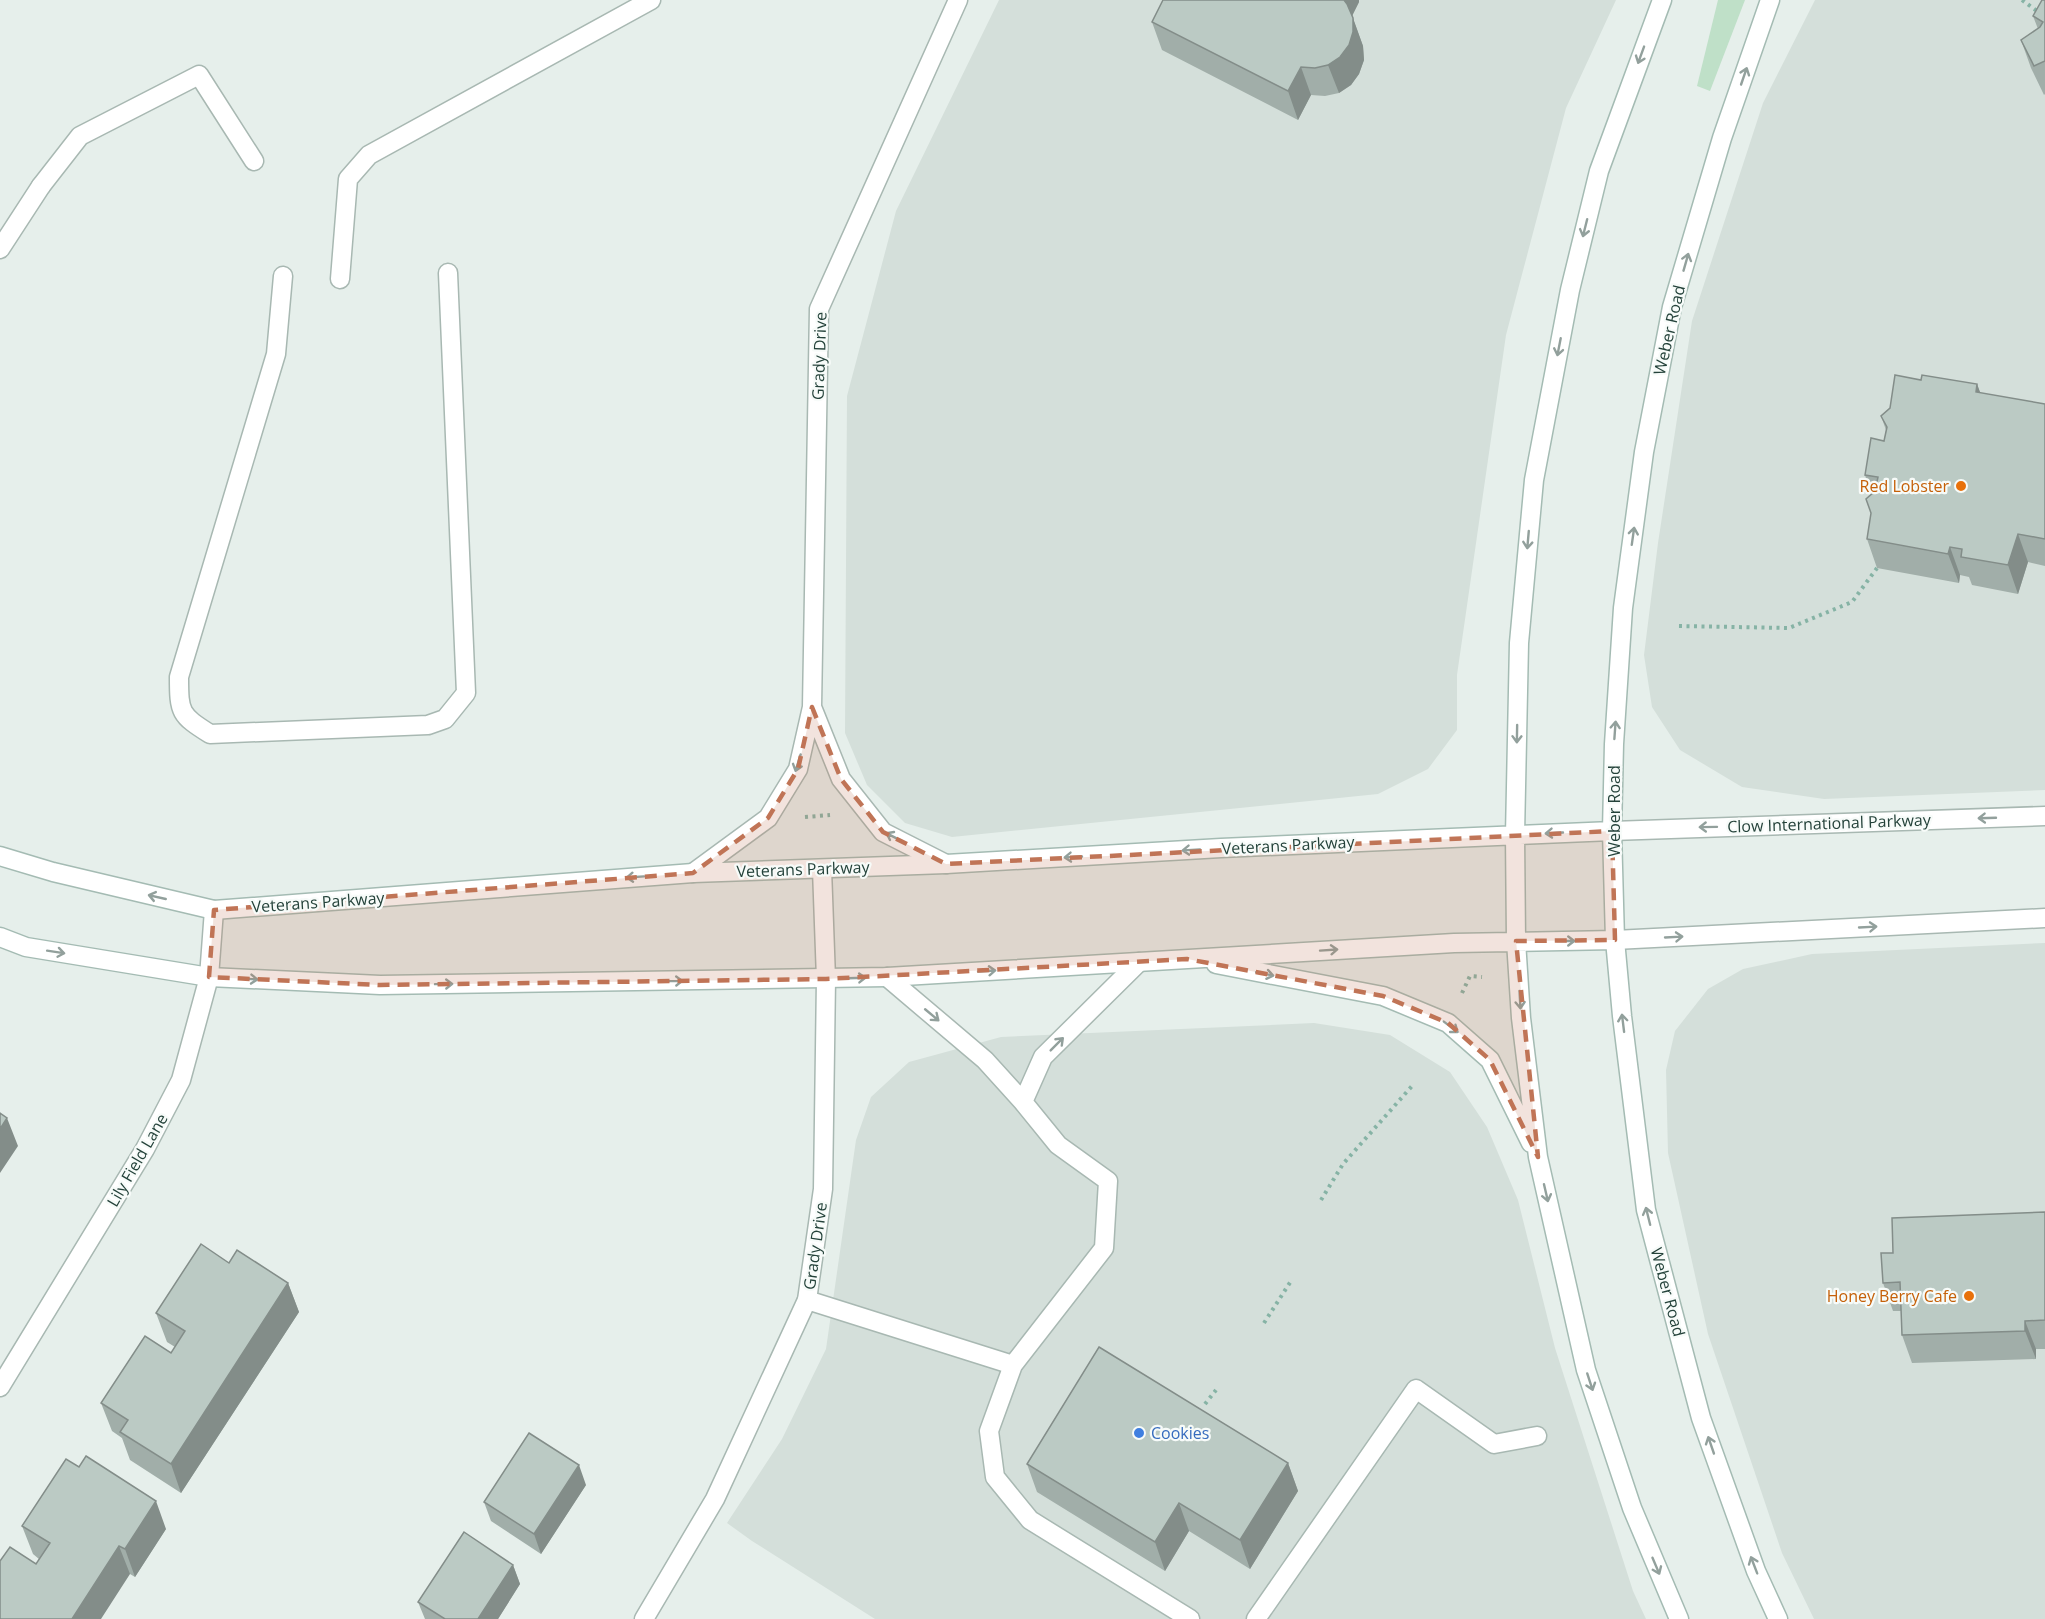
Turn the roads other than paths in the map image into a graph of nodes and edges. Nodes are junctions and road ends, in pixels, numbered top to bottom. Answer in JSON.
{"nodes":[{"id":1,"x":651,"y":0,"type":"edge"},
{"id":2,"x":958,"y":0,"type":"edge"},
{"id":3,"x":1662,"y":0,"type":"edge"},
{"id":4,"x":1770,"y":0,"type":"edge"},
{"id":5,"x":254,"y":161,"type":"dead end"},
{"id":6,"x":0,"y":249,"type":"edge"},
{"id":7,"x":448,"y":273,"type":"dead end"},
{"id":8,"x":283,"y":276,"type":"dead end"},
{"id":9,"x":340,"y":279,"type":"dead end"},
{"id":10,"x":812,"y":706,"type":"junction"},
{"id":11,"x":2045,"y":816,"type":"edge"},
{"id":12,"x":1612,"y":831,"type":"junction"},
{"id":13,"x":1515,"y":835,"type":"junction"},
{"id":14,"x":0,"y":856,"type":"edge"},
{"id":15,"x":946,"y":864,"type":"junction"},
{"id":16,"x":822,"y":869,"type":"junction"},
{"id":17,"x":693,"y":873,"type":"junction"},
{"id":18,"x":214,"y":910,"type":"junction"},
{"id":19,"x":2045,"y":918,"type":"edge"},
{"id":20,"x":0,"y":937,"type":"edge"},
{"id":21,"x":1615,"y":940,"type":"junction"},
{"id":22,"x":1516,"y":941,"type":"junction"},
{"id":23,"x":1187,"y":959,"type":"junction"},
{"id":24,"x":1139,"y":962,"type":"junction"},
{"id":25,"x":209,"y":977,"type":"junction"},
{"id":26,"x":887,"y":977,"type":"junction"},
{"id":27,"x":826,"y":979,"type":"junction"},
{"id":28,"x":1023,"y":1102,"type":"junction"},
{"id":29,"x":1538,"y":1157,"type":"junction"},
{"id":30,"x":807,"y":1300,"type":"junction"},
{"id":31,"x":1013,"y":1365,"type":"junction"},
{"id":32,"x":0,"y":1387,"type":"edge"},
{"id":33,"x":1537,"y":1436,"type":"dead end"},
{"id":34,"x":644,"y":1619,"type":"edge"},
{"id":35,"x":1190,"y":1619,"type":"edge"},
{"id":36,"x":1256,"y":1619,"type":"edge"},
{"id":37,"x":1679,"y":1619,"type":"edge"},
{"id":38,"x":1778,"y":1619,"type":"edge"}],
"edges":[{"from":1,"to":9,"type":"main road"},
{"from":2,"to":10,"type":"main road","name":"Grady Drive"},
{"from":3,"to":13,"type":"main road","one_way":true},
{"from":12,"to":4,"type":"main road","name":"Weber Road","one_way":true},
{"from":5,"to":6,"type":"main road"},
{"from":7,"to":8,"type":"main road"},
{"from":15,"to":10,"type":"main road","name":"Grady Drive","one_way":true},
{"from":10,"to":17,"type":"main road","name":"Grady Drive","one_way":true},
{"from":11,"to":12,"type":"main road","name":"Clow International Parkway","one_way":true},
{"from":12,"to":13,"type":"main road","name":"Veterans Parkway","one_way":true},
{"from":12,"to":21,"type":"main road","name":"Weber Road"},
{"from":13,"to":15,"type":"main road","name":"Veterans Parkway","one_way":true},
{"from":13,"to":22,"type":"main road"},
{"from":18,"to":14,"type":"main road","name":"Veterans Parkway","one_way":true},
{"from":15,"to":16,"type":"main road","name":"Veterans Parkway"},
{"from":16,"to":17,"type":"main road","name":"Veterans Parkway"},
{"from":16,"to":27,"type":"main road","name":"Grady Drive"},
{"from":17,"to":18,"type":"main road","name":"Veterans Parkway","one_way":true},
{"from":18,"to":25,"type":"main road","name":"Lily Field Lane"},
{"from":21,"to":19,"type":"main road","one_way":true},
{"from":20,"to":25,"type":"main road","one_way":true},
{"from":22,"to":21,"type":"main road","one_way":true},
{"from":38,"to":21,"type":"main road","name":"Weber Road","one_way":true},
{"from":23,"to":22,"type":"main road","one_way":true},
{"from":22,"to":29,"type":"main road","one_way":true},
{"from":23,"to":24,"type":"main road"},
{"from":23,"to":29,"type":"main road","one_way":true},
{"from":26,"to":24,"type":"main road","one_way":true},
{"from":28,"to":24,"type":"main road","one_way":true},
{"from":25,"to":27,"type":"main road","one_way":true},
{"from":25,"to":32,"type":"main road","name":"Lily Field Lane"},
{"from":27,"to":26,"type":"main road","one_way":true},
{"from":26,"to":28,"type":"main road","one_way":true},
{"from":27,"to":30,"type":"main road","name":"Grady Drive"},
{"from":28,"to":31,"type":"main road"},
{"from":29,"to":37,"type":"main road","one_way":true},
{"from":30,"to":31,"type":"main road"},
{"from":30,"to":34,"type":"main road","name":"Grady Drive"},
{"from":31,"to":35,"type":"main road"},
{"from":33,"to":36,"type":"main road"}]}
